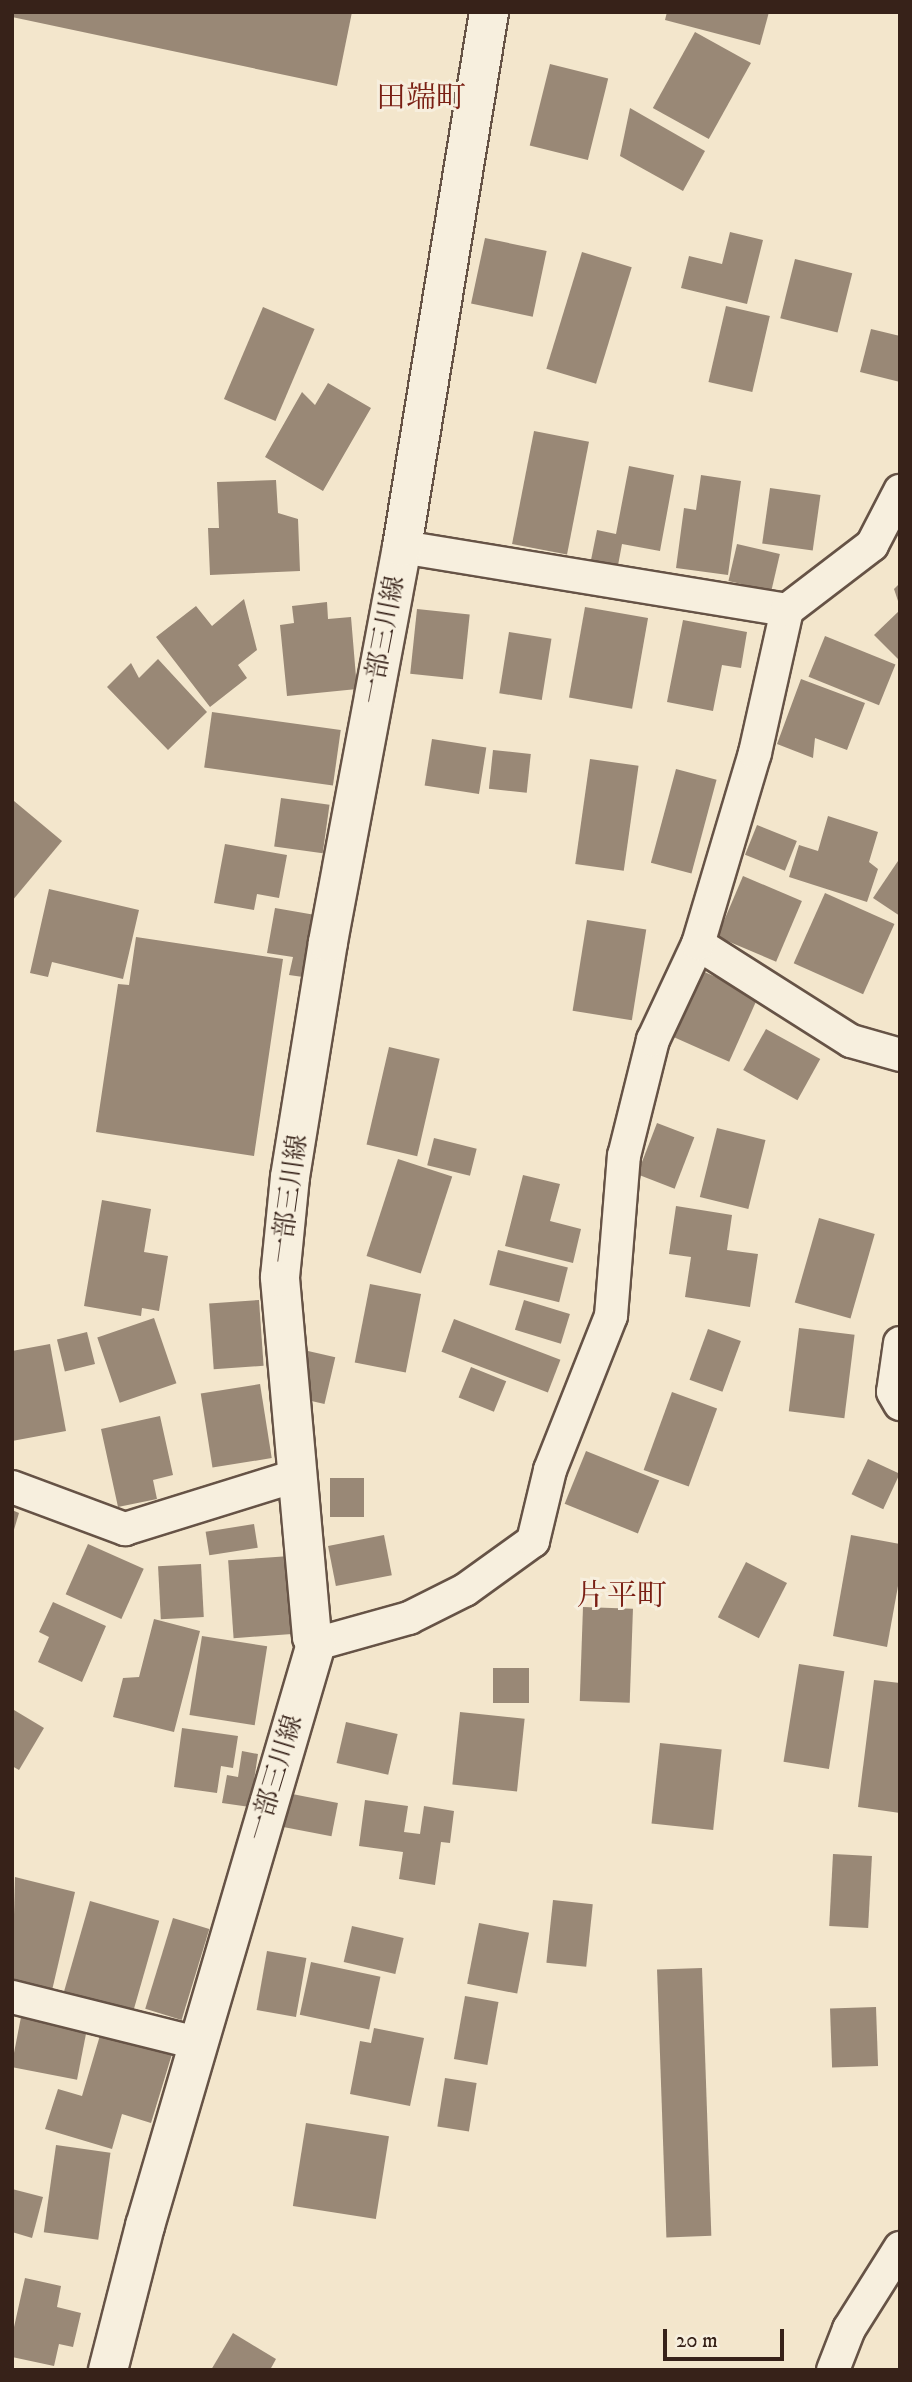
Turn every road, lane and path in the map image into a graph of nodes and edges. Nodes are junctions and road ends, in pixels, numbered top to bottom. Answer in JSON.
{"nodes":[{"id":1,"x":489,"y":12,"type":"edge"},
{"id":2,"x":900,"y":491,"type":"edge"},
{"id":3,"x":402,"y":547,"type":"junction"},
{"id":4,"x":788,"y":610,"type":"junction"},
{"id":5,"x":698,"y":944,"type":"junction"},
{"id":6,"x":900,"y":1055,"type":"edge"},
{"id":7,"x":900,"y":1343,"type":"edge"},
{"id":8,"x":900,"y":1404,"type":"edge"},
{"id":9,"x":298,"y":1475,"type":"junction"},
{"id":10,"x":12,"y":1487,"type":"edge"},
{"id":11,"x":316,"y":1644,"type":"junction"},
{"id":12,"x":12,"y":1997,"type":"edge"},
{"id":13,"x":197,"y":2043,"type":"junction"},
{"id":14,"x":900,"y":2248,"type":"edge"},
{"id":15,"x":102,"y":2363,"type":"edge"},
{"id":16,"x":833,"y":2370,"type":"edge"}],
"edges":[{"from":1,"to":3,"type":"main road","name":"一部三川線"},
{"from":2,"to":4,"type":"street"},
{"from":3,"to":4,"type":"street"},
{"from":3,"to":9,"type":"main road","name":"一部三川線"},
{"from":4,"to":5,"type":"street"},
{"from":5,"to":6,"type":"street"},
{"from":5,"to":11,"type":"street"},
{"from":7,"to":8,"type":"street"},
{"from":9,"to":10,"type":"street"},
{"from":9,"to":11,"type":"main road","name":"一部三川線"},
{"from":11,"to":13,"type":"main road","name":"一部三川線"},
{"from":12,"to":13,"type":"street"},
{"from":13,"to":15,"type":"main road","name":"一部三川線"},
{"from":14,"to":16,"type":"street"}]}
